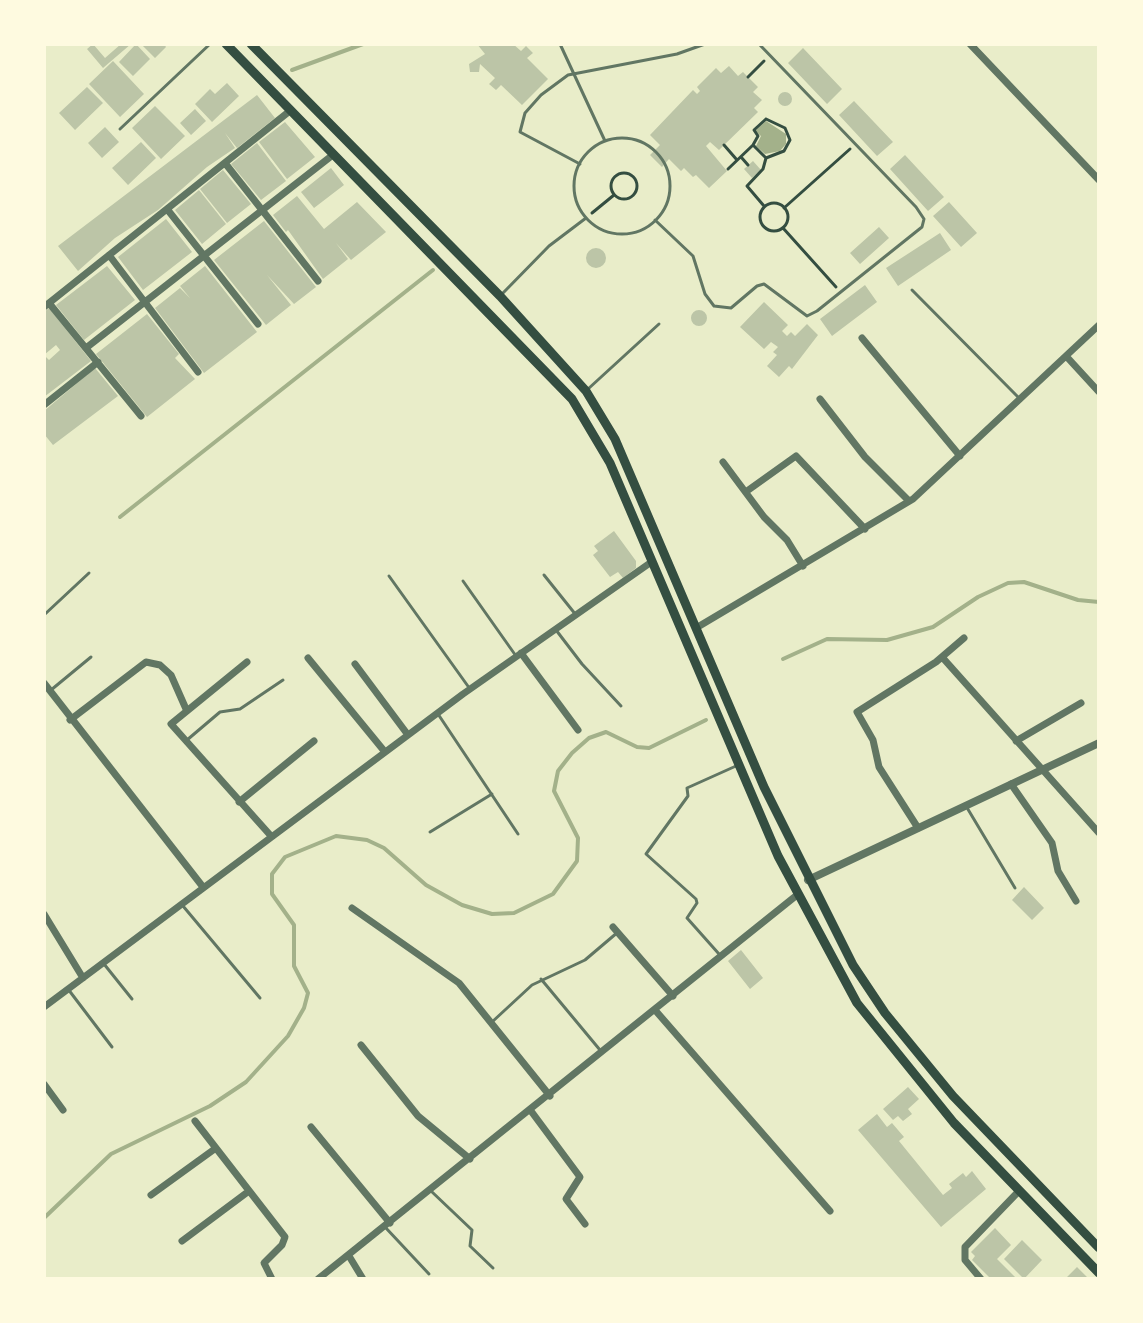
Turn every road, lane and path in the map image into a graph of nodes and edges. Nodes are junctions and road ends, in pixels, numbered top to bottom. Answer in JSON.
{"nodes":[{"id":1,"x":210,"y":44,"type":"edge"},
{"id":2,"x":226,"y":44,"type":"edge"},
{"id":3,"x":251,"y":44,"type":"edge"},
{"id":4,"x":560,"y":44,"type":"edge"},
{"id":5,"x":705,"y":44,"type":"edge"},
{"id":6,"x":759,"y":44,"type":"edge"},
{"id":7,"x":970,"y":44,"type":"edge"},
{"id":8,"x":770,"y":55,"type":"junction"},
{"id":9,"x":279,"y":72,"type":"junction"},
{"id":10,"x":574,"y":73,"type":"junction"},
{"id":11,"x":748,"y":77,"type":"dead end"},
{"id":12,"x":265,"y":84,"type":"junction"},
{"id":13,"x":291,"y":110,"type":"junction"},
{"id":14,"x":120,"y":129,"type":"dead end"},
{"id":15,"x":605,"y":141,"type":"junction"},
{"id":16,"x":724,"y":145,"type":"dead end"},
{"id":17,"x":753,"y":145,"type":"junction"},
{"id":18,"x":856,"y":145,"type":"junction"},
{"id":19,"x":334,"y":154,"type":"junction"},
{"id":20,"x":740,"y":158,"type":"junction"},
{"id":21,"x":766,"y":158,"type":"junction"},
{"id":22,"x":225,"y":163,"type":"junction"},
{"id":23,"x":580,"y":164,"type":"junction"},
{"id":24,"x":748,"y":165,"type":"dead end"},
{"id":25,"x":728,"y":169,"type":"dead end"},
{"id":26,"x":1099,"y":180,"type":"edge"},
{"id":27,"x":614,"y":195,"type":"junction"},
{"id":28,"x":764,"y":206,"type":"junction"},
{"id":29,"x":784,"y":208,"type":"junction"},
{"id":30,"x":167,"y":209,"type":"junction"},
{"id":31,"x":262,"y":210,"type":"junction"},
{"id":32,"x":587,"y":217,"type":"junction"},
{"id":33,"x":655,"y":220,"type":"junction"},
{"id":34,"x":783,"y":228,"type":"junction"},
{"id":35,"x":109,"y":255,"type":"junction"},
{"id":36,"x":204,"y":256,"type":"junction"},
{"id":37,"x":318,"y":281,"type":"dead end"},
{"id":38,"x":912,"y":290,"type":"dead end"},
{"id":39,"x":841,"y":293,"type":"junction"},
{"id":40,"x":500,"y":296,"type":"junction"},
{"id":41,"x":145,"y":302,"type":"junction"},
{"id":42,"x":47,"y":305,"type":"edge"},
{"id":43,"x":487,"y":310,"type":"junction"},
{"id":44,"x":258,"y":324,"type":"dead end"},
{"id":45,"x":659,"y":324,"type":"dead end"},
{"id":46,"x":1099,"y":325,"type":"edge"},
{"id":47,"x":862,"y":338,"type":"dead end"},
{"id":48,"x":86,"y":348,"type":"junction"},
{"id":49,"x":1066,"y":356,"type":"junction"},
{"id":50,"x":98,"y":362,"type":"junction"},
{"id":51,"x":198,"y":372,"type":"dead end"},
{"id":52,"x":586,"y":391,"type":"junction"},
{"id":53,"x":1099,"y":392,"type":"edge"},
{"id":54,"x":820,"y":399,"type":"dead end"},
{"id":55,"x":1021,"y":399,"type":"junction"},
{"id":56,"x":44,"y":405,"type":"edge"},
{"id":57,"x":141,"y":416,"type":"dead end"},
{"id":58,"x":960,"y":456,"type":"junction"},
{"id":59,"x":723,"y":462,"type":"dead end"},
{"id":60,"x":747,"y":491,"type":"junction"},
{"id":61,"x":909,"y":501,"type":"junction"},
{"id":62,"x":865,"y":529,"type":"junction"},
{"id":63,"x":661,"y":545,"type":"junction"},
{"id":64,"x":645,"y":552,"type":"junction"},
{"id":65,"x":650,"y":563,"type":"junction"},
{"id":66,"x":803,"y":566,"type":"junction"},
{"id":67,"x":89,"y":573,"type":"dead end"},
{"id":68,"x":544,"y":575,"type":"dead end"},
{"id":69,"x":389,"y":576,"type":"dead end"},
{"id":70,"x":463,"y":581,"type":"dead end"},
{"id":71,"x":44,"y":615,"type":"edge"},
{"id":72,"x":576,"y":615,"type":"junction"},
{"id":73,"x":696,"y":628,"type":"junction"},
{"id":74,"x":555,"y":629,"type":"junction"},
{"id":75,"x":964,"y":638,"type":"dead end"},
{"id":76,"x":519,"y":655,"type":"junction"},
{"id":77,"x":91,"y":657,"type":"dead end"},
{"id":78,"x":942,"y":657,"type":"junction"},
{"id":79,"x":308,"y":658,"type":"dead end"},
{"id":80,"x":247,"y":662,"type":"dead end"},
{"id":81,"x":355,"y":664,"type":"dead end"},
{"id":82,"x":283,"y":680,"type":"dead end"},
{"id":83,"x":44,"y":683,"type":"edge"},
{"id":84,"x":470,"y":689,"type":"junction"},
{"id":85,"x":49,"y":691,"type":"junction"},
{"id":86,"x":1081,"y":703,"type":"dead end"},
{"id":87,"x":621,"y":706,"type":"dead end"},
{"id":88,"x":186,"y":709,"type":"junction"},
{"id":89,"x":437,"y":713,"type":"junction"},
{"id":90,"x":70,"y":720,"type":"junction"},
{"id":91,"x":578,"y":730,"type":"dead end"},
{"id":92,"x":408,"y":735,"type":"junction"},
{"id":93,"x":314,"y":741,"type":"dead end"},
{"id":94,"x":1016,"y":741,"type":"junction"},
{"id":95,"x":184,"y":742,"type":"junction"},
{"id":96,"x":1099,"y":743,"type":"edge"},
{"id":97,"x":746,"y":746,"type":"junction"},
{"id":98,"x":385,"y":752,"type":"junction"},
{"id":99,"x":731,"y":752,"type":"junction"},
{"id":100,"x":736,"y":766,"type":"junction"},
{"id":101,"x":1042,"y":770,"type":"junction"},
{"id":102,"x":1011,"y":784,"type":"junction"},
{"id":103,"x":492,"y":794,"type":"junction"},
{"id":104,"x":239,"y":802,"type":"junction"},
{"id":105,"x":966,"y":806,"type":"junction"},
{"id":106,"x":918,"y":828,"type":"junction"},
{"id":107,"x":430,"y":832,"type":"dead end"},
{"id":108,"x":1099,"y":833,"type":"edge"},
{"id":109,"x":518,"y":834,"type":"dead end"},
{"id":110,"x":271,"y":836,"type":"junction"},
{"id":111,"x":808,"y":880,"type":"junction"},
{"id":112,"x":203,"y":887,"type":"junction"},
{"id":113,"x":1015,"y":888,"type":"dead end"},
{"id":114,"x":797,"y":895,"type":"junction"},
{"id":115,"x":1076,"y":901,"type":"dead end"},
{"id":116,"x":181,"y":904,"type":"junction"},
{"id":117,"x":352,"y":908,"type":"dead end"},
{"id":118,"x":44,"y":914,"type":"edge"},
{"id":119,"x":615,"y":930,"type":"joint"},
{"id":120,"x":721,"y":956,"type":"junction"},
{"id":121,"x":103,"y":963,"type":"junction"},
{"id":122,"x":83,"y":978,"type":"junction"},
{"id":123,"x":541,"y":979,"type":"junction"},
{"id":124,"x":865,"y":983,"type":"junction"},
{"id":125,"x":68,"y":989,"type":"junction"},
{"id":126,"x":851,"y":992,"type":"junction"},
{"id":127,"x":673,"y":996,"type":"junction"},
{"id":128,"x":260,"y":998,"type":"dead end"},
{"id":129,"x":132,"y":999,"type":"dead end"},
{"id":130,"x":44,"y":1007,"type":"edge"},
{"id":131,"x":655,"y":1010,"type":"junction"},
{"id":132,"x":492,"y":1022,"type":"junction"},
{"id":133,"x":361,"y":1045,"type":"dead end"},
{"id":134,"x":112,"y":1047,"type":"dead end"},
{"id":135,"x":603,"y":1053,"type":"junction"},
{"id":136,"x":44,"y":1084,"type":"edge"},
{"id":137,"x":550,"y":1096,"type":"junction"},
{"id":138,"x":63,"y":1110,"type":"dead end"},
{"id":139,"x":531,"y":1111,"type":"junction"},
{"id":140,"x":195,"y":1121,"type":"dead end"},
{"id":141,"x":311,"y":1127,"type":"dead end"},
{"id":142,"x":216,"y":1148,"type":"junction"},
{"id":143,"x":470,"y":1159,"type":"junction"},
{"id":144,"x":431,"y":1190,"type":"junction"},
{"id":145,"x":249,"y":1191,"type":"junction"},
{"id":146,"x":1018,"y":1192,"type":"junction"},
{"id":147,"x":151,"y":1195,"type":"dead end"},
{"id":148,"x":830,"y":1211,"type":"dead end"},
{"id":149,"x":585,"y":1224,"type":"dead end"},
{"id":150,"x":387,"y":1225,"type":"junction"},
{"id":151,"x":182,"y":1241,"type":"dead end"},
{"id":152,"x":1099,"y":1248,"type":"edge"},
{"id":153,"x":349,"y":1256,"type":"junction"},
{"id":154,"x":493,"y":1268,"type":"dead end"},
{"id":155,"x":1099,"y":1273,"type":"edge"},
{"id":156,"x":429,"y":1274,"type":"dead end"},
{"id":157,"x":272,"y":1279,"type":"edge"},
{"id":158,"x":318,"y":1279,"type":"edge"},
{"id":159,"x":363,"y":1279,"type":"edge"},
{"id":160,"x":981,"y":1279,"type":"edge"}],
"edges":[{"from":1,"to":14,"type":"lane"},
{"from":2,"to":12,"type":"main road"},
{"from":3,"to":9,"type":"main road"},
{"from":4,"to":10,"type":"lane"},
{"from":5,"to":10,"type":"lane"},
{"from":6,"to":8,"type":"lane"},
{"from":7,"to":26,"type":"street"},
{"from":8,"to":11,"type":"path"},
{"from":8,"to":18,"type":"lane"},
{"from":9,"to":12,"type":"main road"},
{"from":9,"to":40,"type":"main road"},
{"from":10,"to":15,"type":"lane"},
{"from":10,"to":23,"type":"lane"},
{"from":12,"to":13,"type":"main road"},
{"from":13,"to":19,"type":"main road"},
{"from":13,"to":22,"type":"street"},
{"from":15,"to":23,"type":"lane"},
{"from":15,"to":33,"type":"lane"},
{"from":16,"to":20,"type":"path"},
{"from":17,"to":20,"type":"path"},
{"from":17,"to":21,"type":"path"},
{"from":17,"to":21,"type":"path"},
{"from":18,"to":29,"type":"path"},
{"from":18,"to":39,"type":"lane"},
{"from":19,"to":31,"type":"street"},
{"from":19,"to":43,"type":"main road"},
{"from":20,"to":24,"type":"path"},
{"from":20,"to":25,"type":"path"},
{"from":21,"to":28,"type":"path"},
{"from":22,"to":30,"type":"street"},
{"from":22,"to":31,"type":"street"},
{"from":23,"to":32,"type":"lane"},
{"from":27,"to":27,"type":"path"},
{"from":27,"to":32,"type":"path"},
{"from":28,"to":29,"type":"path"},
{"from":28,"to":34,"type":"path"},
{"from":29,"to":34,"type":"path"},
{"from":30,"to":35,"type":"street"},
{"from":30,"to":36,"type":"street"},
{"from":31,"to":36,"type":"street"},
{"from":31,"to":37,"type":"street"},
{"from":32,"to":33,"type":"lane"},
{"from":32,"to":40,"type":"lane"},
{"from":33,"to":39,"type":"lane"},
{"from":34,"to":39,"type":"path"},
{"from":35,"to":41,"type":"street"},
{"from":35,"to":42,"type":"street"},
{"from":36,"to":41,"type":"street"},
{"from":36,"to":44,"type":"street"},
{"from":38,"to":55,"type":"lane"},
{"from":40,"to":43,"type":"main road"},
{"from":40,"to":52,"type":"main road"},
{"from":41,"to":48,"type":"street"},
{"from":41,"to":51,"type":"street"},
{"from":42,"to":48,"type":"street"},
{"from":43,"to":64,"type":"main road"},
{"from":45,"to":52,"type":"lane"},
{"from":46,"to":49,"type":"street"},
{"from":47,"to":58,"type":"street"},
{"from":48,"to":50,"type":"street"},
{"from":49,"to":53,"type":"street"},
{"from":49,"to":55,"type":"street"},
{"from":50,"to":56,"type":"street"},
{"from":50,"to":57,"type":"street"},
{"from":52,"to":63,"type":"main road"},
{"from":54,"to":61,"type":"street"},
{"from":55,"to":58,"type":"street"},
{"from":58,"to":61,"type":"street"},
{"from":59,"to":60,"type":"street"},
{"from":60,"to":62,"type":"street"},
{"from":60,"to":66,"type":"street"},
{"from":61,"to":62,"type":"street"},
{"from":62,"to":66,"type":"street"},
{"from":63,"to":64,"type":"main road"},
{"from":63,"to":73,"type":"main road"},
{"from":64,"to":65,"type":"main road"},
{"from":65,"to":72,"type":"street"},
{"from":65,"to":99,"type":"main road"},
{"from":66,"to":73,"type":"street"},
{"from":67,"to":71,"type":"lane"},
{"from":68,"to":72,"type":"lane"},
{"from":69,"to":84,"type":"lane"},
{"from":70,"to":76,"type":"lane"},
{"from":72,"to":74,"type":"street"},
{"from":73,"to":97,"type":"main road"},
{"from":74,"to":76,"type":"street"},
{"from":74,"to":87,"type":"lane"},
{"from":75,"to":78,"type":"street"},
{"from":76,"to":84,"type":"street"},
{"from":76,"to":91,"type":"street"},
{"from":77,"to":85,"type":"lane"},
{"from":78,"to":94,"type":"street"},
{"from":78,"to":106,"type":"street"},
{"from":79,"to":98,"type":"street"},
{"from":80,"to":88,"type":"street"},
{"from":81,"to":92,"type":"street"},
{"from":82,"to":95,"type":"lane"},
{"from":83,"to":85,"type":"street"},
{"from":84,"to":89,"type":"street"},
{"from":85,"to":90,"type":"street"},
{"from":86,"to":94,"type":"street"},
{"from":88,"to":90,"type":"street"},
{"from":88,"to":95,"type":"street"},
{"from":89,"to":92,"type":"street"},
{"from":89,"to":103,"type":"lane"},
{"from":90,"to":112,"type":"street"},
{"from":92,"to":98,"type":"street"},
{"from":93,"to":104,"type":"street"},
{"from":94,"to":101,"type":"street"},
{"from":95,"to":104,"type":"street"},
{"from":96,"to":101,"type":"street"},
{"from":97,"to":99,"type":"main road"},
{"from":97,"to":111,"type":"main road"},
{"from":98,"to":110,"type":"street"},
{"from":99,"to":100,"type":"main road"},
{"from":100,"to":114,"type":"main road"},
{"from":100,"to":120,"type":"lane"},
{"from":101,"to":102,"type":"street"},
{"from":101,"to":108,"type":"street"},
{"from":102,"to":105,"type":"street"},
{"from":102,"to":115,"type":"street"},
{"from":103,"to":107,"type":"lane"},
{"from":103,"to":109,"type":"lane"},
{"from":104,"to":110,"type":"street"},
{"from":105,"to":106,"type":"street"},
{"from":105,"to":113,"type":"lane"},
{"from":106,"to":111,"type":"street"},
{"from":110,"to":112,"type":"street"},
{"from":111,"to":124,"type":"main road"},
{"from":112,"to":116,"type":"street"},
{"from":114,"to":120,"type":"street"},
{"from":114,"to":126,"type":"main road"},
{"from":116,"to":121,"type":"street"},
{"from":116,"to":128,"type":"lane"},
{"from":117,"to":132,"type":"street"},
{"from":118,"to":122,"type":"street"},
{"from":119,"to":123,"type":"lane"},
{"from":119,"to":127,"type":"street"},
{"from":120,"to":127,"type":"street"},
{"from":121,"to":122,"type":"street"},
{"from":121,"to":129,"type":"lane"},
{"from":122,"to":125,"type":"street"},
{"from":123,"to":132,"type":"lane"},
{"from":123,"to":135,"type":"lane"},
{"from":124,"to":126,"type":"main road"},
{"from":124,"to":152,"type":"main road"},
{"from":125,"to":130,"type":"street"},
{"from":125,"to":134,"type":"lane"},
{"from":126,"to":146,"type":"main road"},
{"from":127,"to":131,"type":"street"},
{"from":131,"to":135,"type":"street"},
{"from":131,"to":148,"type":"street"},
{"from":132,"to":137,"type":"street"},
{"from":133,"to":143,"type":"street"},
{"from":135,"to":137,"type":"street"},
{"from":136,"to":138,"type":"street"},
{"from":137,"to":139,"type":"street"},
{"from":139,"to":143,"type":"street"},
{"from":139,"to":149,"type":"street"},
{"from":140,"to":142,"type":"street"},
{"from":141,"to":150,"type":"street"},
{"from":142,"to":145,"type":"street"},
{"from":142,"to":147,"type":"street"},
{"from":143,"to":144,"type":"street"},
{"from":144,"to":150,"type":"street"},
{"from":144,"to":154,"type":"lane"},
{"from":145,"to":151,"type":"street"},
{"from":145,"to":157,"type":"street"},
{"from":146,"to":155,"type":"main road"},
{"from":146,"to":160,"type":"street"},
{"from":150,"to":153,"type":"street"},
{"from":150,"to":156,"type":"lane"},
{"from":153,"to":158,"type":"street"},
{"from":153,"to":159,"type":"street"}]}
